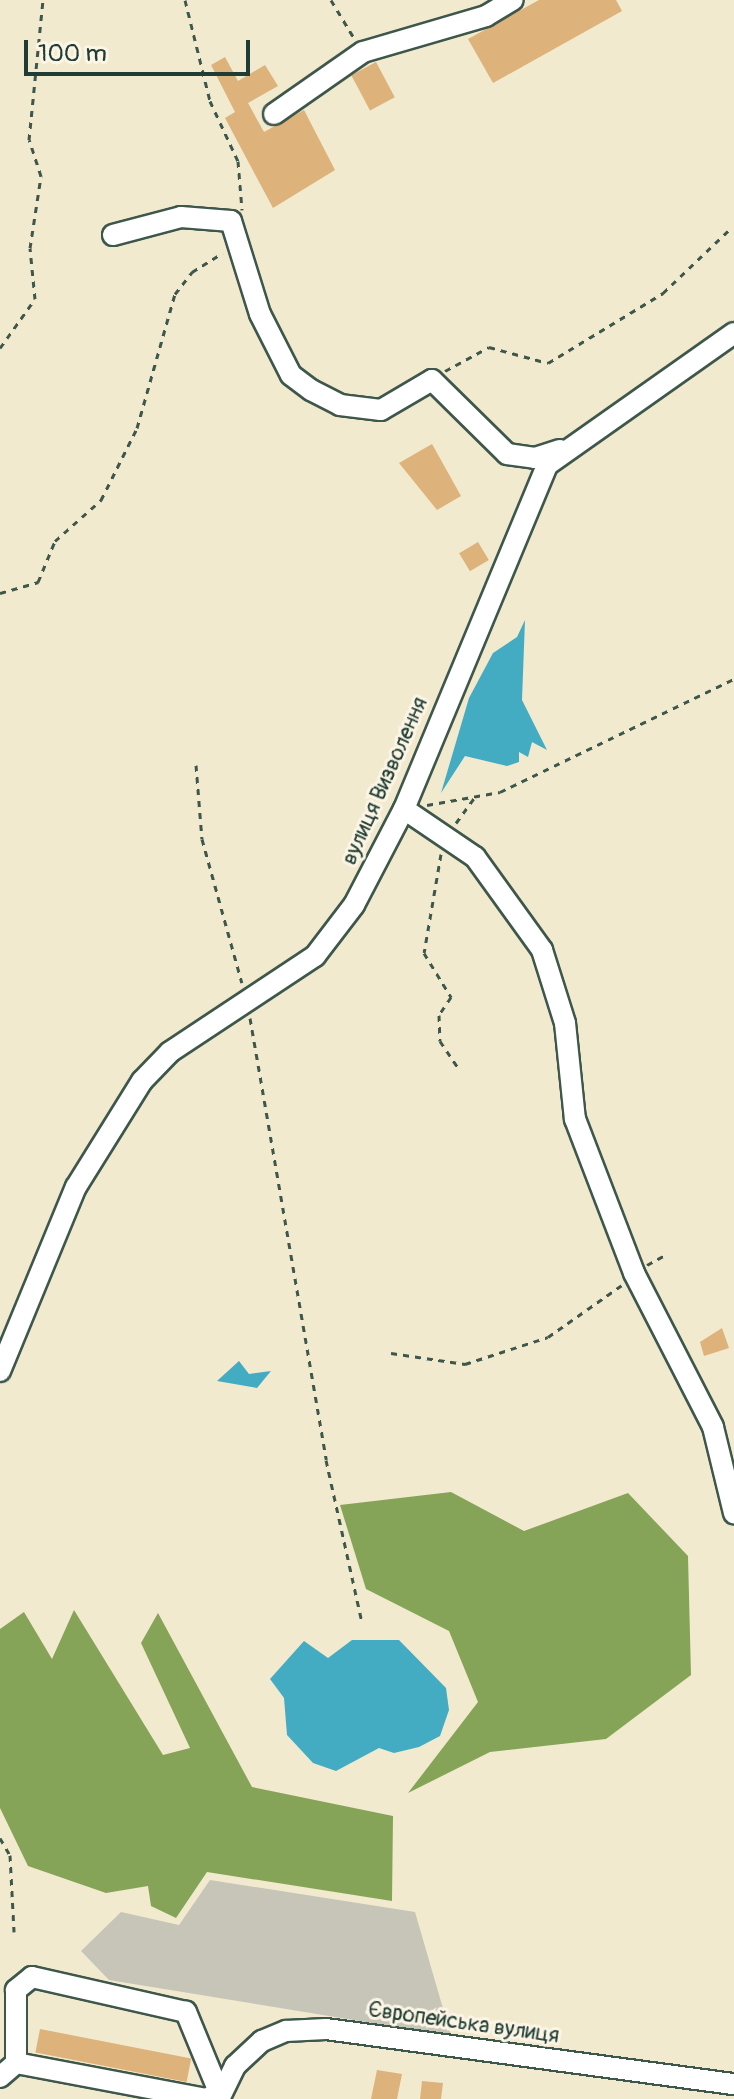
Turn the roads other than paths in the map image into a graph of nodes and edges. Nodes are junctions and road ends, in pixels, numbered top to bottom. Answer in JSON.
{"nodes":[{"id":1,"x":513,"y":0,"type":"edge"},
{"id":2,"x":274,"y":114,"type":"dead end"},
{"id":3,"x":113,"y":235,"type":"dead end"},
{"id":4,"x":734,"y":333,"type":"edge"},
{"id":5,"x":564,"y":449,"type":"junction"},
{"id":6,"x":404,"y":809,"type":"junction"},
{"id":7,"x":0,"y":1371,"type":"edge"},
{"id":8,"x":734,"y":1513,"type":"edge"},
{"id":9,"x":16,"y":2063,"type":"junction"},
{"id":10,"x":0,"y":2077,"type":"edge"},
{"id":11,"x":734,"y":2084,"type":"edge"},
{"id":12,"x":219,"y":2096,"type":"edge"}],
"edges":[{"from":1,"to":2,"type":"street"},
{"from":3,"to":5,"type":"street"},
{"from":4,"to":5,"type":"street","name":"вулиця Визволення"},
{"from":5,"to":6,"type":"street","name":"вулиця Визволення"},
{"from":6,"to":7,"type":"street","name":"вулиця Визволення"},
{"from":6,"to":8,"type":"street"},
{"from":9,"to":10,"type":"street"},
{"from":9,"to":12,"type":"street"},
{"from":9,"to":12,"type":"street"},
{"from":11,"to":12,"type":"street","name":"Європейська вулиця"}]}
